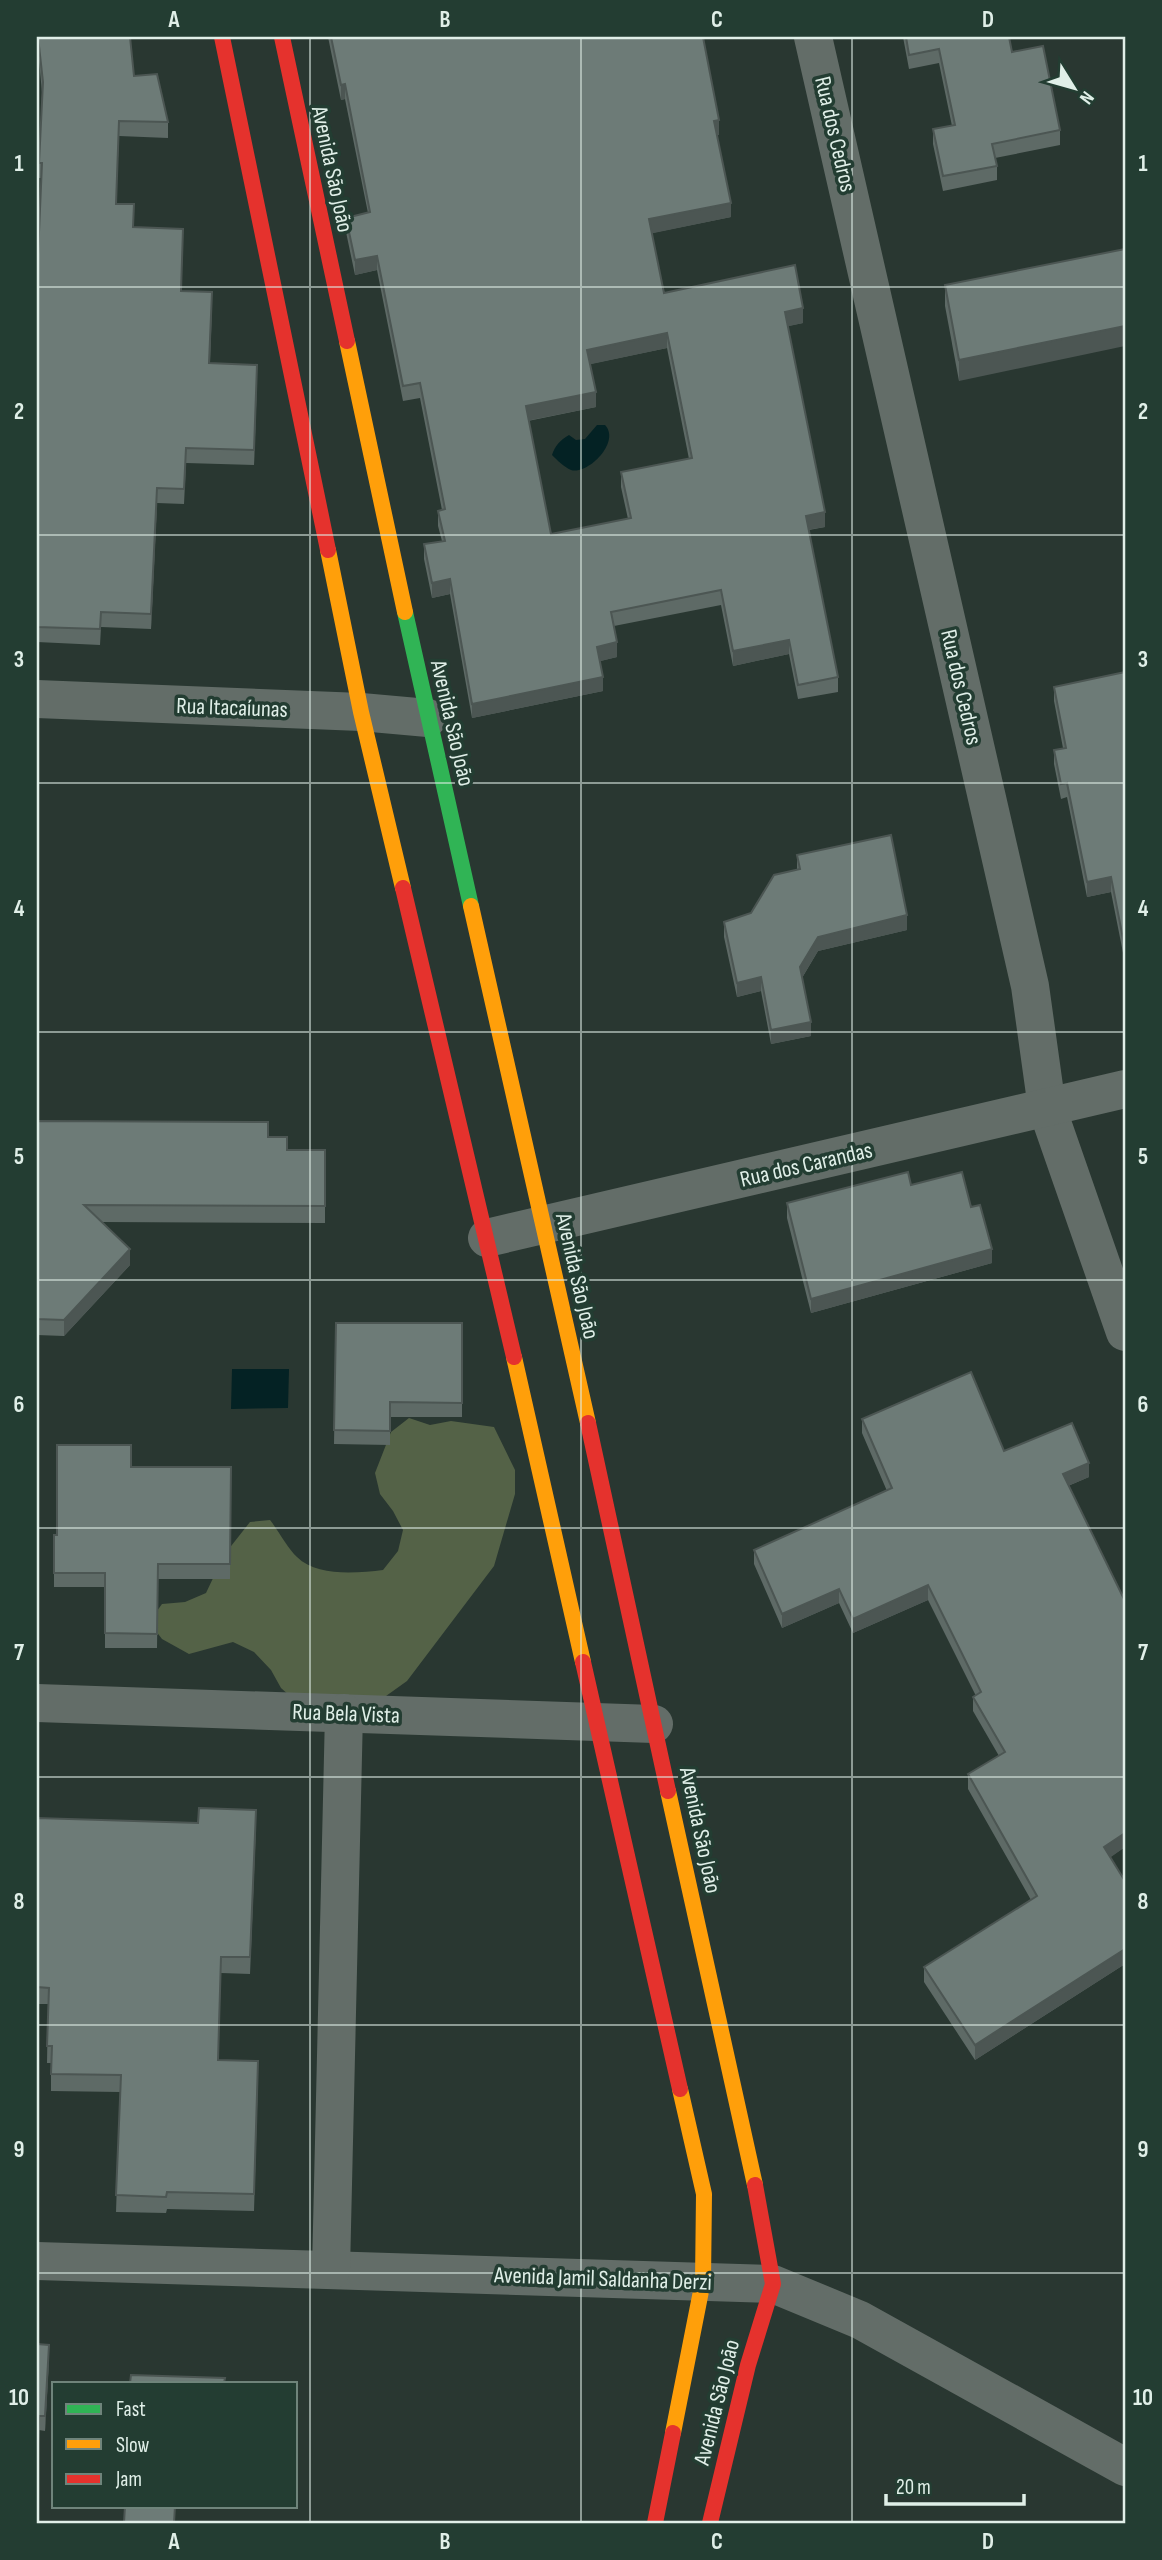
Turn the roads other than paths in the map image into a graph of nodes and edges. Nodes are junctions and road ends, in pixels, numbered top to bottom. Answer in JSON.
{"nodes":[{"id":1,"x":222,"y":37,"type":"edge"},
{"id":2,"x":282,"y":37,"type":"edge"},
{"id":3,"x":813,"y":37,"type":"edge"},
{"id":4,"x":37,"y":699,"type":"edge"},
{"id":5,"x":361,"y":712,"type":"junction"},
{"id":6,"x":428,"y":718,"type":"junction"},
{"id":7,"x":1125,"y":1090,"type":"edge"},
{"id":8,"x":1047,"y":1108,"type":"junction"},
{"id":9,"x":544,"y":1224,"type":"junction"},
{"id":10,"x":487,"y":1238,"type":"junction"},
{"id":11,"x":1125,"y":1332,"type":"edge"},
{"id":12,"x":37,"y":1703,"type":"edge"},
{"id":13,"x":344,"y":1713,"type":"junction"},
{"id":14,"x":596,"y":1721,"type":"junction"},
{"id":15,"x":654,"y":1724,"type":"junction"},
{"id":16,"x":37,"y":2261,"type":"edge"},
{"id":17,"x":331,"y":2270,"type":"junction"},
{"id":18,"x":703,"y":2281,"type":"junction"},
{"id":19,"x":773,"y":2284,"type":"junction"},
{"id":20,"x":1125,"y":2467,"type":"edge"},
{"id":21,"x":655,"y":2523,"type":"edge"},
{"id":22,"x":710,"y":2523,"type":"edge"}],
"edges":[{"from":1,"to":5,"type":"street","name":"Avenida São João"},
{"from":2,"to":6,"type":"street","name":"Avenida São João"},
{"from":3,"to":8,"type":"street","name":"Rua dos Cedros"},
{"from":4,"to":5,"type":"street","name":"Rua Itacaíunas"},
{"from":5,"to":6,"type":"street","name":"Rua Itacaíunas"},
{"from":5,"to":10,"type":"street","name":"Avenida São João"},
{"from":6,"to":9,"type":"street","name":"Avenida São João"},
{"from":7,"to":8,"type":"street","name":"Rua dos Carandas"},
{"from":8,"to":9,"type":"street","name":"Rua dos Carandas"},
{"from":8,"to":11,"type":"street","name":"Rua dos Cedros"},
{"from":9,"to":10,"type":"street","name":"Rua dos Carandas"},
{"from":9,"to":15,"type":"street","name":"Avenida São João"},
{"from":10,"to":14,"type":"street","name":"Avenida São João"},
{"from":12,"to":13,"type":"street","name":"Rua Bela Vista"},
{"from":13,"to":14,"type":"street","name":"Rua Bela Vista"},
{"from":13,"to":17,"type":"street"},
{"from":14,"to":15,"type":"street","name":"Rua Bela Vista"},
{"from":14,"to":18,"type":"street","name":"Avenida São João"},
{"from":15,"to":19,"type":"street","name":"Avenida São João"},
{"from":16,"to":17,"type":"street","name":"Avenida Jamil Saldanha Derzi"},
{"from":17,"to":18,"type":"street","name":"Avenida Jamil Saldanha Derzi"},
{"from":18,"to":19,"type":"street","name":"Avenida Jamil Saldanha Derzi"},
{"from":18,"to":21,"type":"street","name":"Avenida São João"},
{"from":19,"to":20,"type":"street","name":"Avenida Jamil Saldanha Derzi"},
{"from":19,"to":22,"type":"street","name":"Avenida São João"}]}
